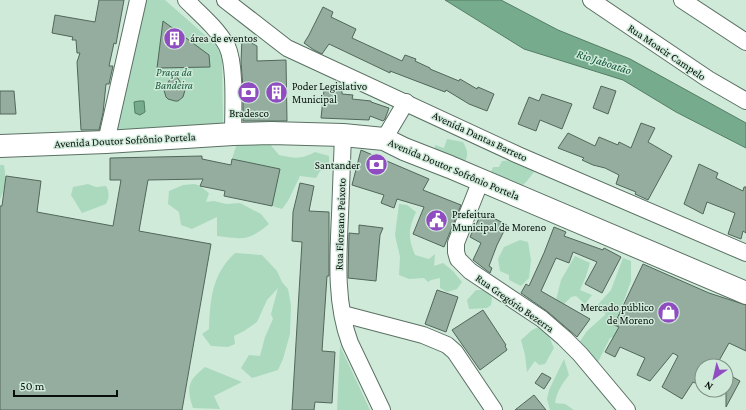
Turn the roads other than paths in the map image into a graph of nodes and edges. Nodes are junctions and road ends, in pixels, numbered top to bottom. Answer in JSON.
{"nodes":[{"id":1,"x":138,"y":0,"type":"edge"},
{"id":2,"x":186,"y":0,"type":"edge"},
{"id":3,"x":225,"y":0,"type":"edge"},
{"id":4,"x":591,"y":0,"type":"edge"},
{"id":5,"x":682,"y":0,"type":"edge"},
{"id":6,"x":746,"y":42,"type":"edge"},
{"id":7,"x":746,"y":101,"type":"edge"},
{"id":8,"x":406,"y":102,"type":"junction"},
{"id":9,"x":233,"y":134,"type":"junction"},
{"id":10,"x":343,"y":135,"type":"junction"},
{"id":11,"x":384,"y":139,"type":"junction"},
{"id":12,"x":106,"y":142,"type":"junction"},
{"id":13,"x":0,"y":146,"type":"edge"},
{"id":14,"x":481,"y":180,"type":"junction"},
{"id":15,"x":746,"y":253,"type":"edge"},
{"id":16,"x":746,"y":293,"type":"edge"},
{"id":17,"x":343,"y":314,"type":"junction"},
{"id":18,"x":382,"y":410,"type":"edge"},
{"id":19,"x":494,"y":410,"type":"edge"},
{"id":20,"x":627,"y":410,"type":"edge"}],
"edges":[{"from":1,"to":12,"type":"street"},
{"from":2,"to":9,"type":"street"},
{"from":3,"to":8,"type":"street","name":"Avenida Dantas Barreto"},
{"from":4,"to":7,"type":"street","name":"Rua Moacir Campelo"},
{"from":5,"to":6,"type":"street"},
{"from":8,"to":11,"type":"street"},
{"from":8,"to":15,"type":"street","name":"Avenida Dantas Barreto"},
{"from":9,"to":10,"type":"main road","name":"Avenida Doutor Sofrônio Portela"},
{"from":9,"to":12,"type":"main road","name":"Avenida Doutor Sofrônio Portela"},
{"from":10,"to":11,"type":"main road","name":"Avenida Doutor Sofrônio Portela"},
{"from":10,"to":17,"type":"street","name":"Rua Floreano Peixoto"},
{"from":11,"to":14,"type":"main road","name":"Avenida Doutor Sofrônio Portela"},
{"from":12,"to":13,"type":"main road","name":"Avenida Doutor Sofrônio Portela"},
{"from":14,"to":16,"type":"main road","name":"Avenida Doutor Sofrônio Portela"},
{"from":14,"to":20,"type":"street","name":"Rua Gregório Bezerra"},
{"from":17,"to":18,"type":"street","name":"Rua Floreano Peixoto"},
{"from":17,"to":19,"type":"street"}]}
